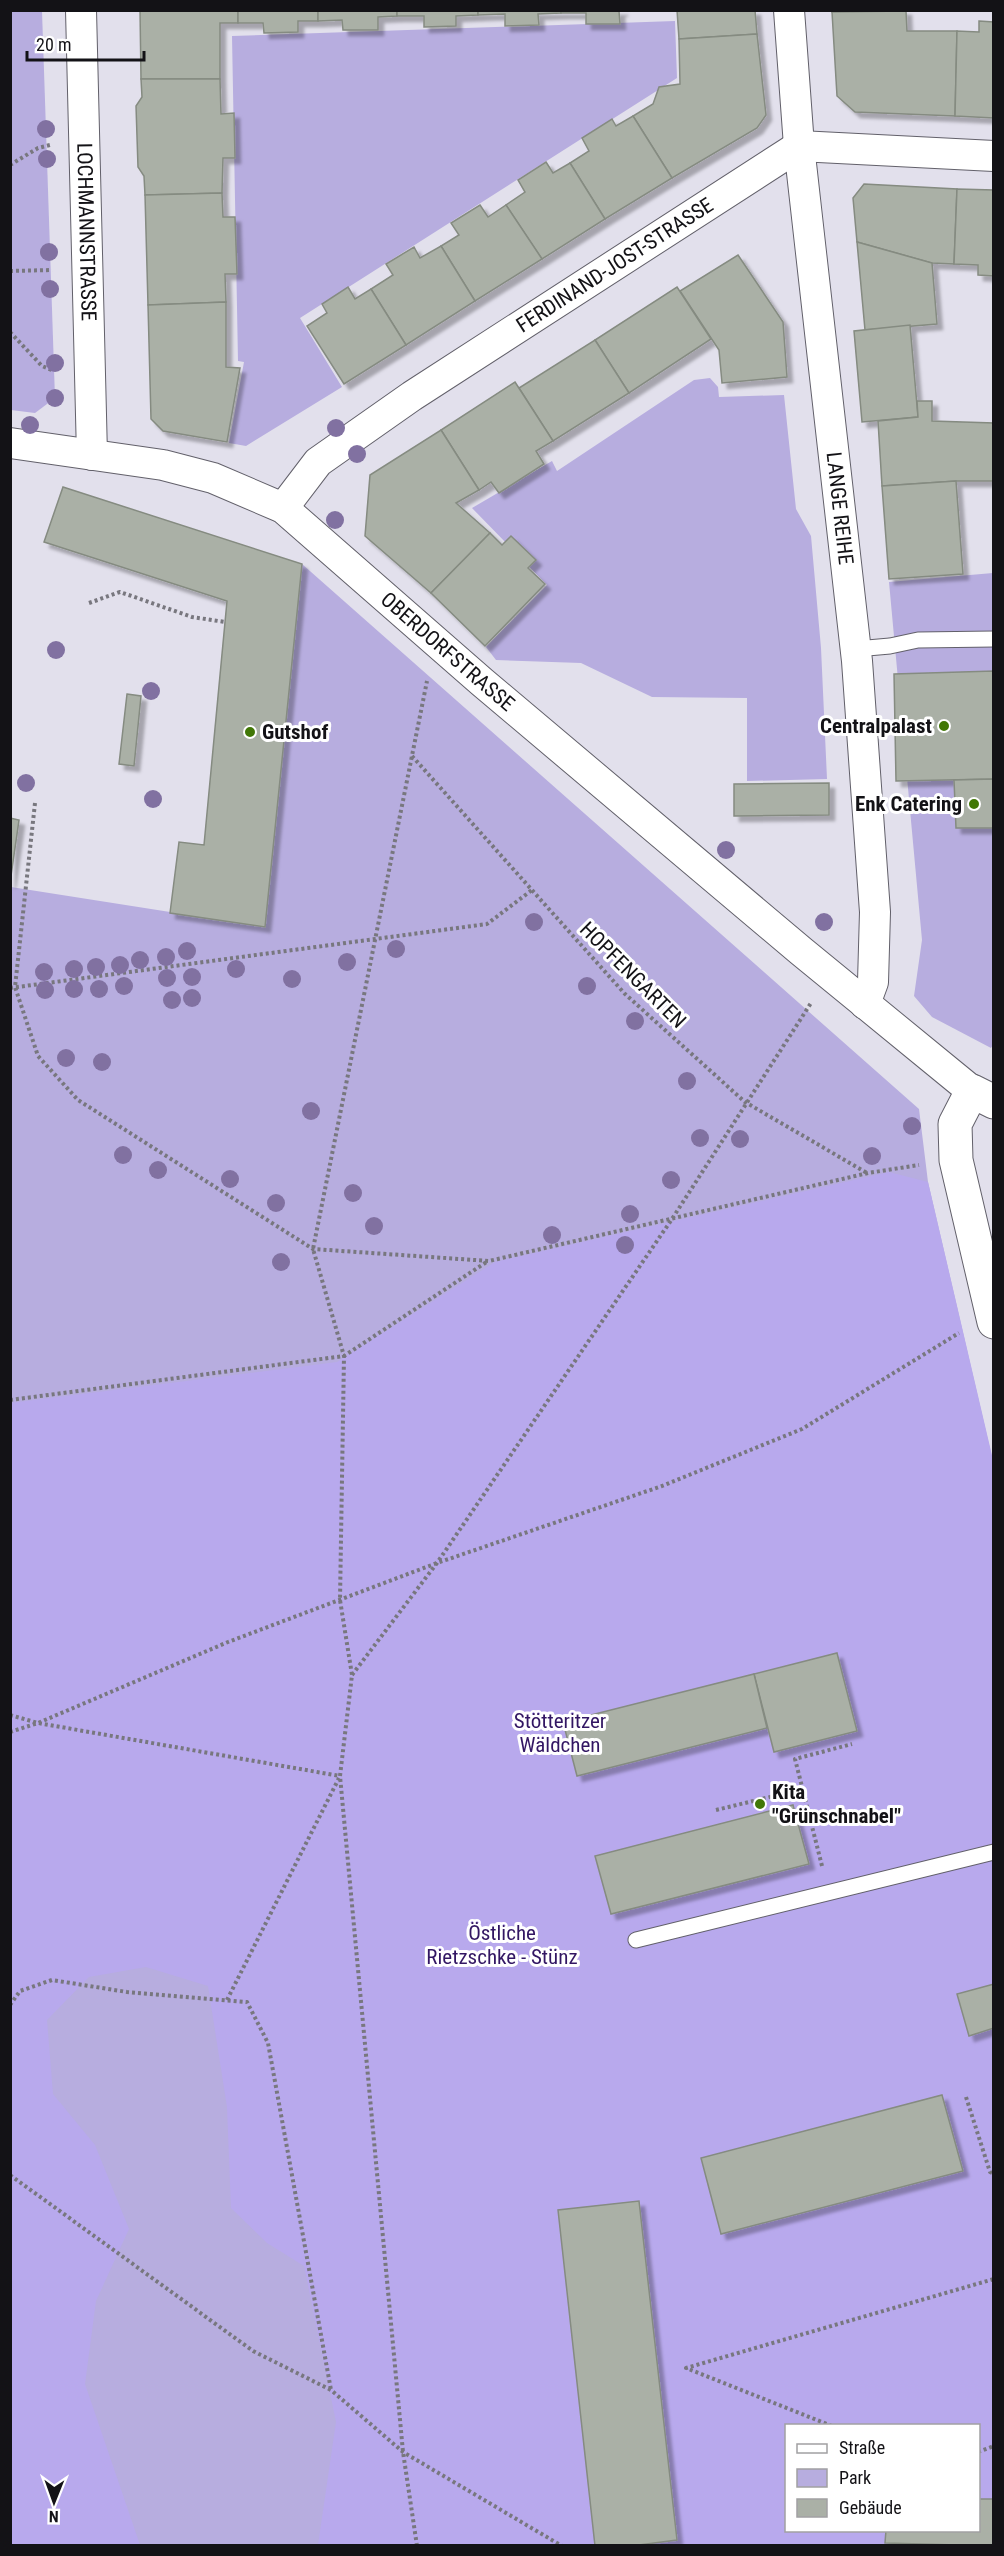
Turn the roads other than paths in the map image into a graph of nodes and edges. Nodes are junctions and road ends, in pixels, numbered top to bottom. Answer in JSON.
{"nodes":[{"id":1,"x":81,"y":10,"type":"edge"},
{"id":2,"x":789,"y":10,"type":"edge"},
{"id":3,"x":799,"y":146,"type":"junction"},
{"id":4,"x":993,"y":156,"type":"edge"},
{"id":5,"x":10,"y":443,"type":"edge"},
{"id":6,"x":92,"y":454,"type":"junction"},
{"id":7,"x":283,"y":508,"type":"junction"},
{"id":8,"x":993,"y":639,"type":"edge"},
{"id":9,"x":856,"y":649,"type":"junction"},
{"id":10,"x":864,"y":1004,"type":"junction"},
{"id":11,"x":983,"y":1097,"type":"edge"},
{"id":12,"x":993,"y":1322,"type":"edge"},
{"id":13,"x":993,"y":1852,"type":"edge"},
{"id":14,"x":636,"y":1940,"type":"dead end"}],
"edges":[{"from":1,"to":6,"type":"street","name":"LOCHMANNSTRASSE"},
{"from":2,"to":3,"type":"street","name":"LANGE REIHE"},
{"from":3,"to":4,"type":"street"},
{"from":3,"to":7,"type":"street","name":"FERDINAND-JOST-STRASSE"},
{"from":3,"to":9,"type":"street","name":"LANGE REIHE"},
{"from":5,"to":6,"type":"street","name":"OBERDORFSTRASSE"},
{"from":6,"to":7,"type":"street","name":"OBERDORFSTRASSE"},
{"from":7,"to":10,"type":"street","name":"OBERDORFSTRASSE"},
{"from":8,"to":9,"type":"lane"},
{"from":9,"to":10,"type":"street","name":"LANGE REIHE"},
{"from":10,"to":11,"type":"street","name":"OBERDORFSTRASSE"},
{"from":11,"to":12,"type":"street"},
{"from":13,"to":14,"type":"lane"}]}
